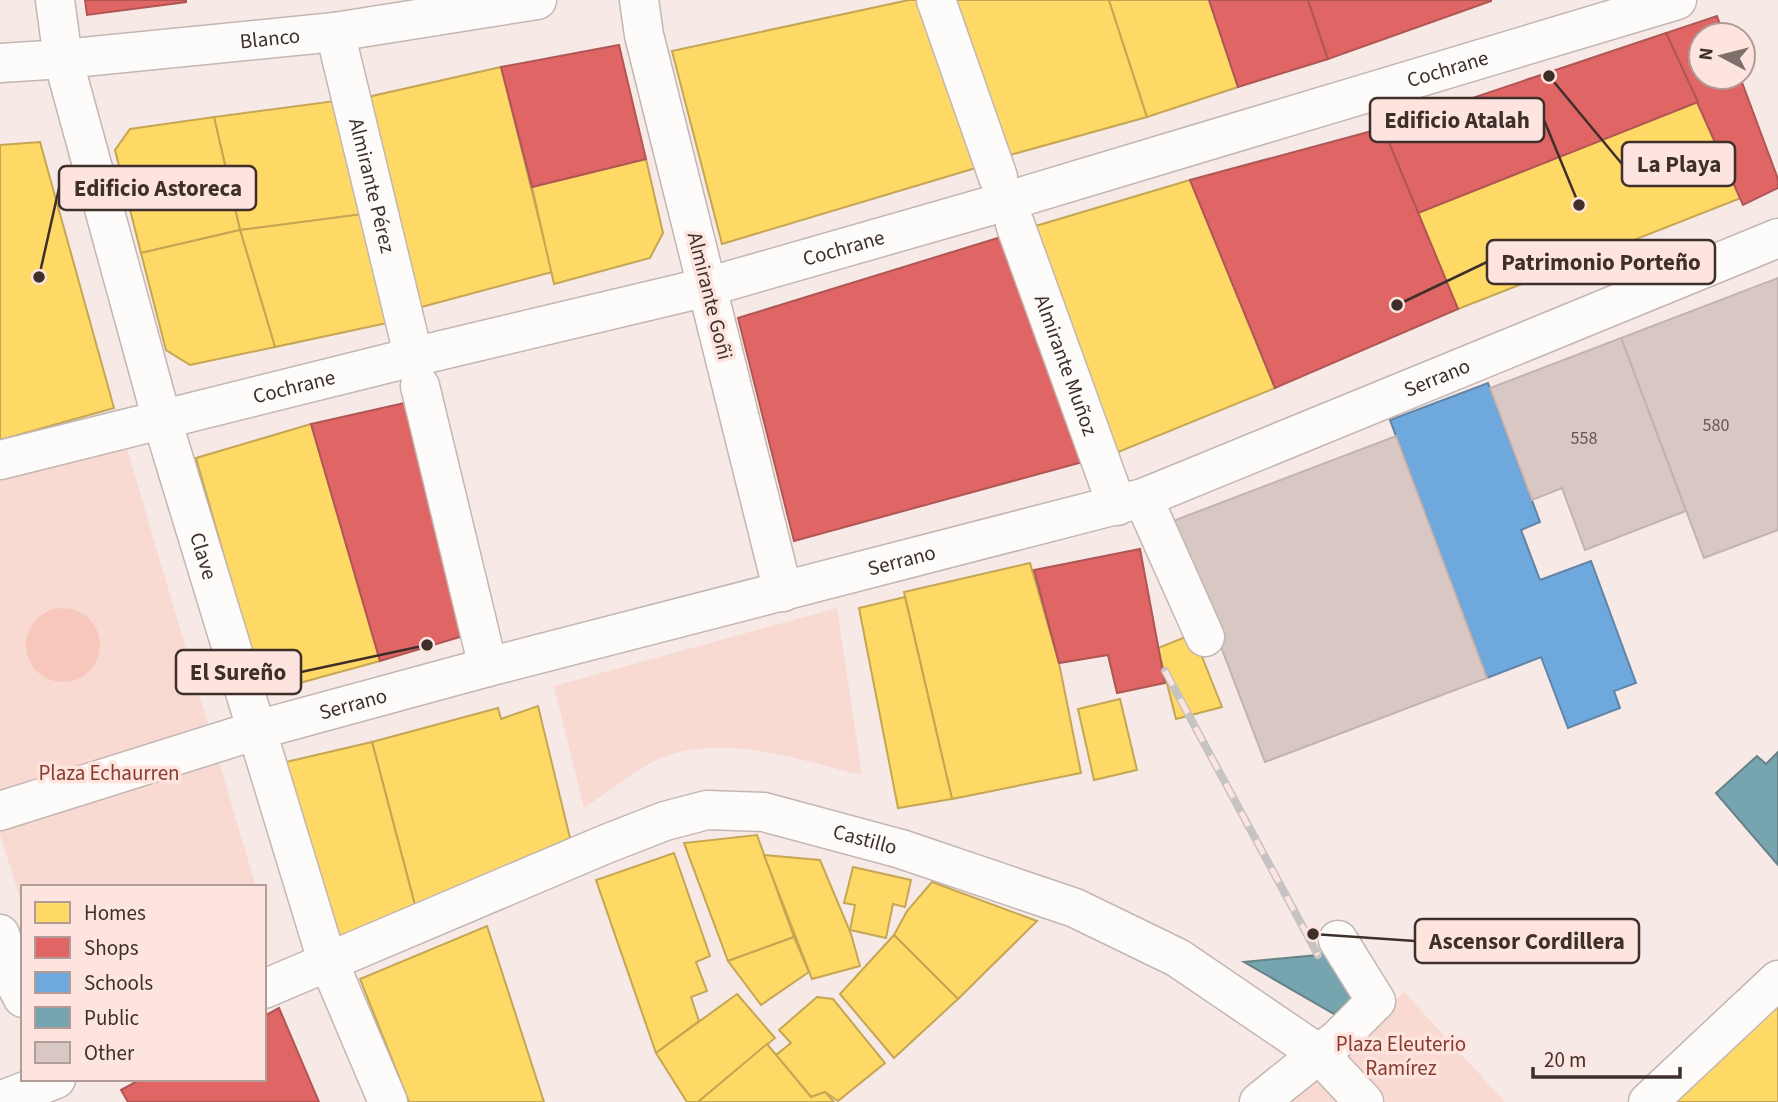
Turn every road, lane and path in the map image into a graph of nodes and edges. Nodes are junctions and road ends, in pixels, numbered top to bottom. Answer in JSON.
{"nodes":[{"id":1,"x":55,"y":0,"type":"edge"},
{"id":2,"x":537,"y":0,"type":"edge"},
{"id":3,"x":639,"y":0,"type":"edge"},
{"id":4,"x":936,"y":0,"type":"edge"},
{"id":5,"x":1677,"y":0,"type":"edge"},
{"id":6,"x":335,"y":32,"type":"junction"},
{"id":7,"x":63,"y":60,"type":"junction"},
{"id":8,"x":0,"y":63,"type":"edge"},
{"id":9,"x":998,"y":177,"type":"dead end"},
{"id":10,"x":1015,"y":224,"type":"dead end"},
{"id":11,"x":1778,"y":238,"type":"edge"},
{"id":12,"x":708,"y":287,"type":"junction"},
{"id":13,"x":409,"y":338,"type":"dead end"},
{"id":14,"x":420,"y":386,"type":"dead end"},
{"id":15,"x":162,"y":420,"type":"junction"},
{"id":16,"x":0,"y":460,"type":"edge"},
{"id":17,"x":1130,"y":502,"type":"junction"},
{"id":18,"x":783,"y":592,"type":"junction"},
{"id":19,"x":1205,"y":637,"type":"dead end"},
{"id":20,"x":488,"y":667,"type":"junction"},
{"id":21,"x":257,"y":730,"type":"junction"},
{"id":22,"x":0,"y":811,"type":"edge"},
{"id":23,"x":0,"y":934,"type":"edge"},
{"id":24,"x":1338,"y":940,"type":"dead end"},
{"id":25,"x":327,"y":962,"type":"junction"},
{"id":26,"x":1778,"y":980,"type":"edge"},
{"id":27,"x":266,"y":988,"type":"edge"},
{"id":28,"x":21,"y":995,"type":"edge"},
{"id":29,"x":1319,"y":1054,"type":"junction"},
{"id":30,"x":51,"y":1081,"type":"edge"},
{"id":31,"x":65,"y":1081,"type":"edge"},
{"id":32,"x":0,"y":1101,"type":"edge"},
{"id":33,"x":78,"y":1102,"type":"edge"},
{"id":34,"x":388,"y":1102,"type":"edge"},
{"id":35,"x":1259,"y":1102,"type":"edge"},
{"id":36,"x":1364,"y":1102,"type":"edge"},
{"id":37,"x":1648,"y":1102,"type":"edge"}],
"edges":[{"from":1,"to":7,"type":"street","name":"Clave"},
{"from":2,"to":6,"type":"street","name":"Blanco"},
{"from":3,"to":12,"type":"street","name":"Almirante Goñi"},
{"from":4,"to":9,"type":"street"},
{"from":5,"to":12,"type":"street","name":"Cochrane"},
{"from":6,"to":7,"type":"street","name":"Blanco"},
{"from":6,"to":13,"type":"street","name":"Almirante Pérez"},
{"from":7,"to":8,"type":"street","name":"Blanco"},
{"from":7,"to":15,"type":"street","name":"Clave"},
{"from":10,"to":17,"type":"street","name":"Almirante Muñoz"},
{"from":11,"to":17,"type":"street","name":"Serrano"},
{"from":12,"to":15,"type":"street","name":"Cochrane"},
{"from":12,"to":18,"type":"street","name":"Almirante Goñi"},
{"from":14,"to":20,"type":"street"},
{"from":15,"to":16,"type":"street","name":"Cochrane"},
{"from":15,"to":21,"type":"street","name":"Clave"},
{"from":17,"to":18,"type":"street","name":"Serrano"},
{"from":17,"to":19,"type":"street","name":"Almirante Muñoz"},
{"from":18,"to":20,"type":"street","name":"Serrano"},
{"from":20,"to":21,"type":"street","name":"Serrano"},
{"from":21,"to":22,"type":"street","name":"Serrano"},
{"from":21,"to":25,"type":"street","name":"Clave"},
{"from":23,"to":28,"type":"street"},
{"from":24,"to":29,"type":"street"},
{"from":25,"to":27,"type":"street","name":"Castillo"},
{"from":25,"to":29,"type":"street","name":"Castillo"},
{"from":25,"to":34,"type":"street","name":"Clave"},
{"from":26,"to":37,"type":"street"},
{"from":29,"to":35,"type":"street"},
{"from":29,"to":36,"type":"street","name":"Castillo"},
{"from":30,"to":32,"type":"street"},
{"from":31,"to":33,"type":"street"}]}
